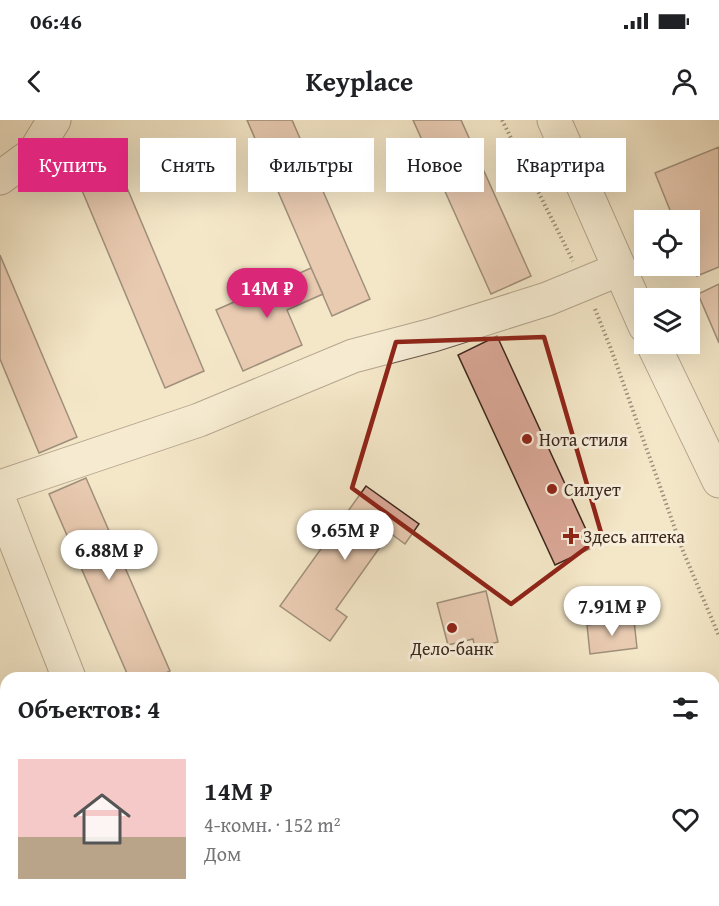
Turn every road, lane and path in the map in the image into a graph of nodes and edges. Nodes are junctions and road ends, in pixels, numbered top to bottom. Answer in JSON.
{"nodes":[{"id":1,"x":54,"y":120,"type":"edge"},
{"id":2,"x":502,"y":120,"type":"edge"},
{"id":3,"x":554,"y":120,"type":"edge"},
{"id":4,"x":0,"y":178,"type":"edge"},
{"id":5,"x":620,"y":269,"type":"junction"},
{"id":6,"x":585,"y":283,"type":"junction"},
{"id":7,"x":634,"y":301,"type":"edge"},
{"id":8,"x":658,"y":354,"type":"edge"},
{"id":9,"x":719,"y":481,"type":"edge"},
{"id":10,"x":0,"y":487,"type":"edge"},
{"id":11,"x":0,"y":502,"type":"edge"},
{"id":12,"x":719,"y":636,"type":"edge"},
{"id":13,"x":67,"y":672,"type":"edge"}],
"edges":[{"from":1,"to":4,"type":"street"},
{"from":2,"to":6,"type":"path"},
{"from":3,"to":5,"type":"street"},
{"from":5,"to":6,"type":"street"},
{"from":5,"to":7,"type":"street"},
{"from":6,"to":10,"type":"street"},
{"from":6,"to":12,"type":"path"},
{"from":8,"to":9,"type":"street"},
{"from":11,"to":13,"type":"street"}]}
